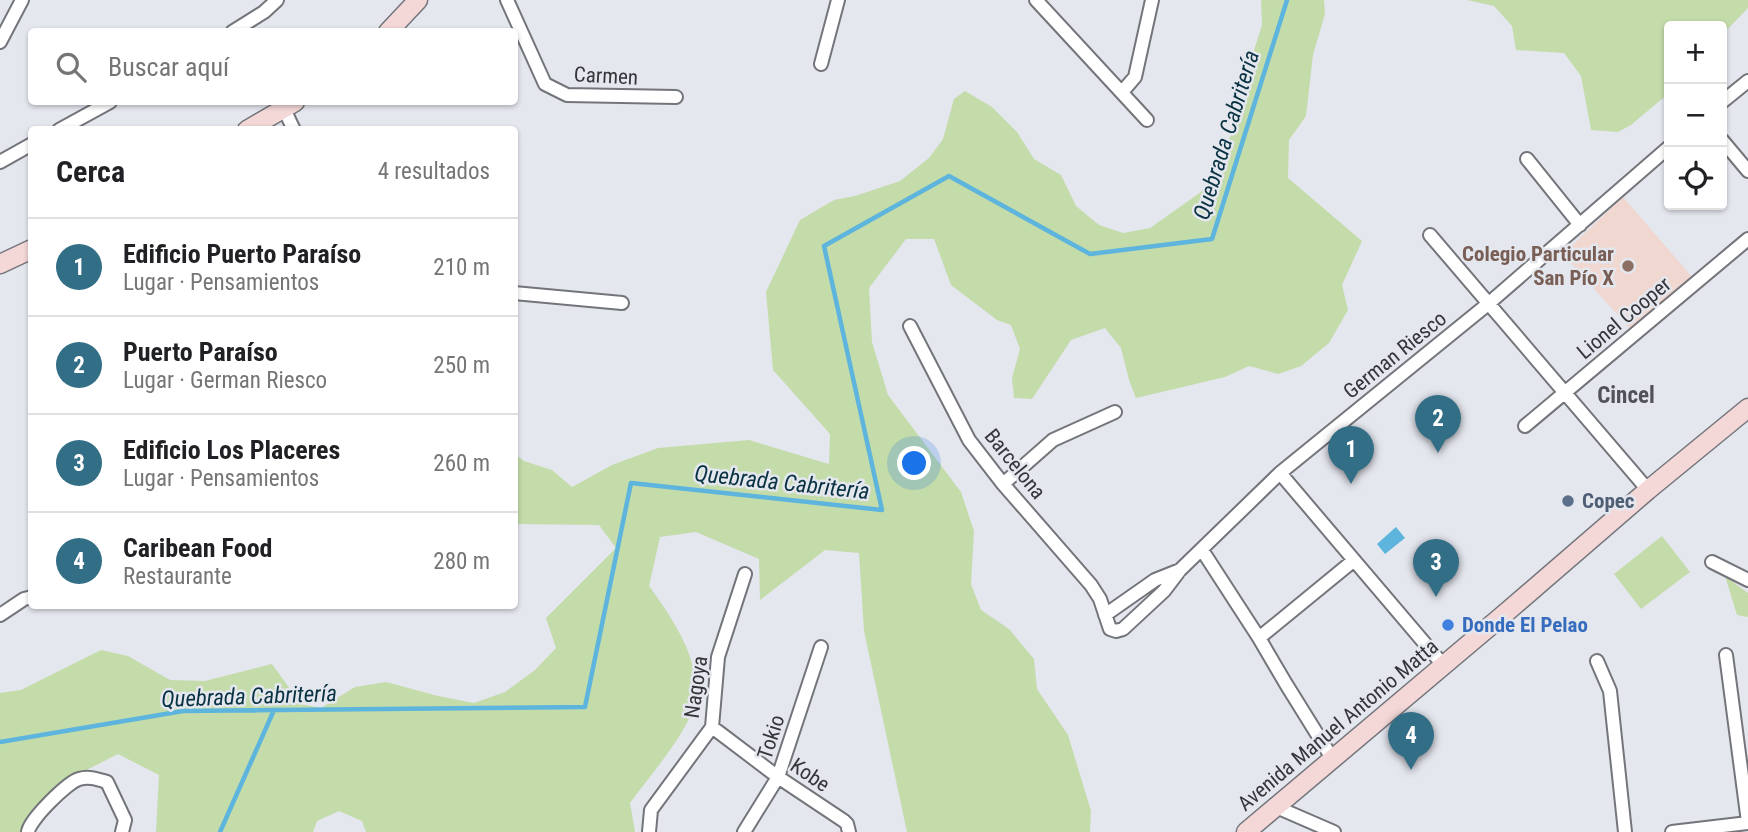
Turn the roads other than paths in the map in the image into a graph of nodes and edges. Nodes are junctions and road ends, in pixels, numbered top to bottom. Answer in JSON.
{"nodes":[{"id":1,"x":22,"y":0,"type":"edge"},
{"id":2,"x":277,"y":0,"type":"edge"},
{"id":3,"x":418,"y":0,"type":"edge"},
{"id":4,"x":506,"y":0,"type":"edge"},
{"id":5,"x":838,"y":0,"type":"edge"},
{"id":6,"x":1036,"y":0,"type":"edge"},
{"id":7,"x":1152,"y":0,"type":"edge"},
{"id":8,"x":238,"y":28,"type":"edge"},
{"id":9,"x":394,"y":28,"type":"edge"},
{"id":10,"x":0,"y":42,"type":"edge"},
{"id":11,"x":821,"y":64,"type":"dead end"},
{"id":12,"x":1748,"y":81,"type":"edge"},
{"id":13,"x":1122,"y":92,"type":"junction"},
{"id":14,"x":676,"y":97,"type":"dead end"},
{"id":15,"x":1727,"y":98,"type":"edge"},
{"id":16,"x":105,"y":105,"type":"edge"},
{"id":17,"x":289,"y":105,"type":"edge"},
{"id":18,"x":1147,"y":120,"type":"dead end"},
{"id":19,"x":66,"y":126,"type":"edge"},
{"id":20,"x":254,"y":126,"type":"edge"},
{"id":21,"x":293,"y":126,"type":"edge"},
{"id":22,"x":28,"y":146,"type":"edge"},
{"id":23,"x":1727,"y":146,"type":"edge"},
{"id":24,"x":1664,"y":151,"type":"edge"},
{"id":25,"x":1527,"y":159,"type":"dead end"},
{"id":26,"x":0,"y":162,"type":"edge"},
{"id":27,"x":1748,"y":171,"type":"edge"},
{"id":28,"x":1580,"y":225,"type":"junction"},
{"id":29,"x":1430,"y":235,"type":"dead end"},
{"id":30,"x":1748,"y":239,"type":"edge"},
{"id":31,"x":28,"y":251,"type":"edge"},
{"id":32,"x":0,"y":264,"type":"edge"},
{"id":33,"x":518,"y":293,"type":"edge"},
{"id":34,"x":622,"y":303,"type":"dead end"},
{"id":35,"x":1488,"y":304,"type":"junction"},
{"id":36,"x":911,"y":326,"type":"dead end"},
{"id":37,"x":1565,"y":393,"type":"junction"},
{"id":38,"x":1748,"y":408,"type":"edge"},
{"id":39,"x":1115,"y":412,"type":"dead end"},
{"id":40,"x":1525,"y":426,"type":"dead end"},
{"id":41,"x":1280,"y":474,"type":"junction"},
{"id":42,"x":1003,"y":484,"type":"junction"},
{"id":43,"x":1648,"y":491,"type":"junction"},
{"id":44,"x":1202,"y":550,"type":"junction"},
{"id":45,"x":1353,"y":561,"type":"junction"},
{"id":46,"x":1712,"y":562,"type":"dead end"},
{"id":47,"x":1180,"y":570,"type":"junction"},
{"id":48,"x":745,"y":574,"type":"dead end"},
{"id":49,"x":1748,"y":580,"type":"edge"},
{"id":50,"x":28,"y":598,"type":"edge"},
{"id":51,"x":0,"y":615,"type":"edge"},
{"id":52,"x":1105,"y":615,"type":"junction"},
{"id":53,"x":1259,"y":638,"type":"junction"},
{"id":54,"x":821,"y":647,"type":"dead end"},
{"id":55,"x":1726,"y":655,"type":"dead end"},
{"id":56,"x":1597,"y":661,"type":"dead end"},
{"id":57,"x":1444,"y":666,"type":"junction"},
{"id":58,"x":712,"y":727,"type":"junction"},
{"id":59,"x":1332,"y":758,"type":"junction"},
{"id":60,"x":778,"y":777,"type":"junction"},
{"id":61,"x":1274,"y":806,"type":"junction"},
{"id":62,"x":1748,"y":822,"type":"edge"},
{"id":63,"x":28,"y":832,"type":"edge"},
{"id":64,"x":122,"y":832,"type":"edge"},
{"id":65,"x":649,"y":832,"type":"edge"},
{"id":66,"x":744,"y":832,"type":"edge"},
{"id":67,"x":849,"y":832,"type":"edge"},
{"id":68,"x":1247,"y":832,"type":"edge"},
{"id":69,"x":1334,"y":832,"type":"edge"},
{"id":70,"x":1625,"y":832,"type":"edge"},
{"id":71,"x":1672,"y":832,"type":"edge"}],
"edges":[{"from":1,"to":10,"type":"street"},
{"from":2,"to":8,"type":"street"},
{"from":3,"to":9,"type":"main road"},
{"from":4,"to":14,"type":"street","name":"Carmen"},
{"from":5,"to":11,"type":"street"},
{"from":6,"to":13,"type":"street"},
{"from":7,"to":13,"type":"street"},
{"from":12,"to":15,"type":"street"},
{"from":13,"to":18,"type":"street"},
{"from":16,"to":19,"type":"street"},
{"from":17,"to":20,"type":"main road"},
{"from":17,"to":21,"type":"street"},
{"from":22,"to":26,"type":"street"},
{"from":23,"to":27,"type":"street"},
{"from":24,"to":28,"type":"street","name":"German Riesco"},
{"from":25,"to":28,"type":"street"},
{"from":28,"to":35,"type":"street","name":"German Riesco"},
{"from":29,"to":35,"type":"street"},
{"from":30,"to":37,"type":"street","name":"Lionel Cooper"},
{"from":31,"to":32,"type":"main road"},
{"from":33,"to":34,"type":"street"},
{"from":35,"to":37,"type":"street"},
{"from":35,"to":41,"type":"street","name":"German Riesco"},
{"from":36,"to":42,"type":"street","name":"Barcelona"},
{"from":37,"to":40,"type":"street","name":"Lionel Cooper"},
{"from":37,"to":43,"type":"street"},
{"from":38,"to":43,"type":"main road","name":"Avenida Manuel Antonio Matta"},
{"from":39,"to":42,"type":"street"},
{"from":41,"to":44,"type":"street","name":"German Riesco"},
{"from":41,"to":45,"type":"street"},
{"from":42,"to":52,"type":"street","name":"Barcelona"},
{"from":43,"to":57,"type":"main road","name":"Avenida Manuel Antonio Matta"},
{"from":44,"to":47,"type":"street","name":"German Riesco"},
{"from":44,"to":53,"type":"street"},
{"from":45,"to":53,"type":"street"},
{"from":45,"to":57,"type":"street"},
{"from":46,"to":49,"type":"street"},
{"from":47,"to":52,"type":"street","name":"German Riesco"},
{"from":47,"to":52,"type":"street","name":"German Riesco"},
{"from":48,"to":58,"type":"street","name":"Nagoya"},
{"from":50,"to":51,"type":"street"},
{"from":53,"to":59,"type":"street"},
{"from":54,"to":60,"type":"street","name":"Tokio"},
{"from":55,"to":62,"type":"street"},
{"from":56,"to":70,"type":"street"},
{"from":57,"to":59,"type":"main road","name":"Avenida Manuel Antonio Matta"},
{"from":58,"to":60,"type":"street","name":"Kobe"},
{"from":58,"to":65,"type":"street","name":"Nagoya"},
{"from":59,"to":61,"type":"main road","name":"Avenida Manuel Antonio Matta"},
{"from":60,"to":66,"type":"street","name":"Tokio"},
{"from":60,"to":67,"type":"street","name":"Kobe"},
{"from":61,"to":68,"type":"main road","name":"Avenida Manuel Antonio Matta"},
{"from":61,"to":69,"type":"street"},
{"from":62,"to":71,"type":"street"},
{"from":63,"to":64,"type":"street"}]}
